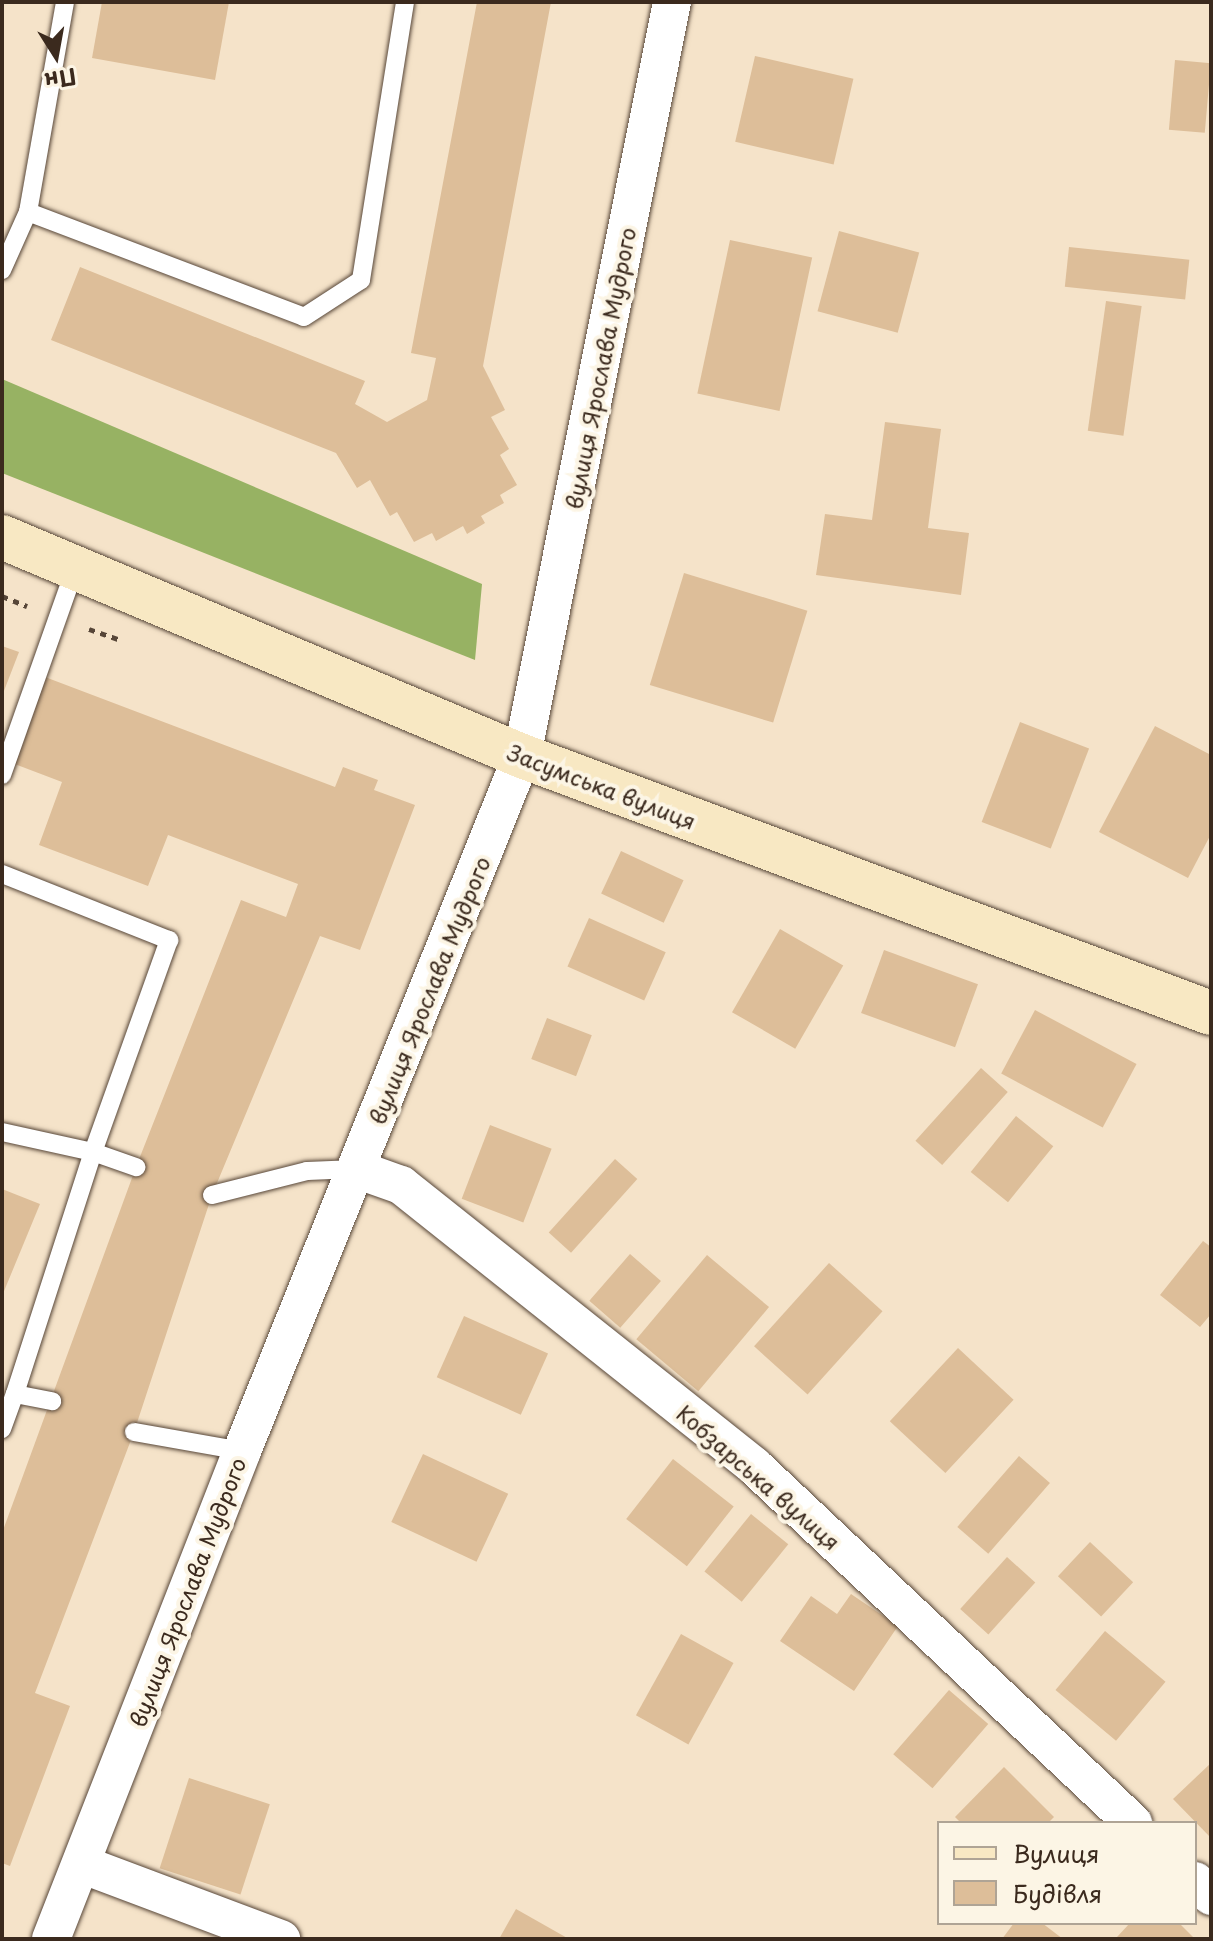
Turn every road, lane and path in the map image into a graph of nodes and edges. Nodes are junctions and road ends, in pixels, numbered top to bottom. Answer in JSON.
{"nodes":[{"id":1,"x":65,"y":2,"type":"edge"},
{"id":2,"x":405,"y":2,"type":"edge"},
{"id":3,"x":672,"y":2,"type":"edge"},
{"id":4,"x":28,"y":212,"type":"junction"},
{"id":5,"x":2,"y":270,"type":"edge"},
{"id":6,"x":2,"y":537,"type":"edge"},
{"id":7,"x":75,"y":569,"type":"junction"},
{"id":8,"x":522,"y":756,"type":"junction"},
{"id":9,"x":2,"y":775,"type":"edge"},
{"id":10,"x":2,"y":874,"type":"edge"},
{"id":11,"x":1211,"y":1013,"type":"edge"},
{"id":12,"x":2,"y":1132,"type":"edge"},
{"id":13,"x":93,"y":1152,"type":"junction"},
{"id":14,"x":136,"y":1167,"type":"dead end"},
{"id":15,"x":356,"y":1169,"type":"junction"},
{"id":16,"x":212,"y":1195,"type":"dead end"},
{"id":17,"x":15,"y":1394,"type":"junction"},
{"id":18,"x":52,"y":1401,"type":"dead end"},
{"id":19,"x":2,"y":1429,"type":"edge"},
{"id":20,"x":134,"y":1432,"type":"dead end"},
{"id":21,"x":242,"y":1451,"type":"junction"},
{"id":22,"x":1131,"y":1821,"type":"edge"},
{"id":23,"x":81,"y":1864,"type":"junction"},
{"id":24,"x":51,"y":1939,"type":"edge"},
{"id":25,"x":281,"y":1939,"type":"edge"}],
"edges":[{"from":1,"to":4,"type":"lane"},
{"from":2,"to":4,"type":"lane"},
{"from":3,"to":8,"type":"street","name":"вулиця Ярослава Мудрого"},
{"from":4,"to":5,"type":"lane"},
{"from":6,"to":7,"type":"street","name":"Засумська вулиця"},
{"from":7,"to":8,"type":"street","name":"Засумська вулиця"},
{"from":7,"to":9,"type":"lane"},
{"from":8,"to":11,"type":"street","name":"Засумська вулиця"},
{"from":8,"to":15,"type":"street","name":"вулиця Ярослава Мудрого"},
{"from":10,"to":13,"type":"lane"},
{"from":12,"to":13,"type":"lane"},
{"from":13,"to":14,"type":"lane"},
{"from":13,"to":17,"type":"lane"},
{"from":15,"to":16,"type":"lane"},
{"from":15,"to":21,"type":"street","name":"вулиця Ярослава Мудрого"},
{"from":15,"to":22,"type":"street","name":"Кобзарська вулиця"},
{"from":17,"to":18,"type":"lane"},
{"from":17,"to":19,"type":"lane"},
{"from":20,"to":21,"type":"lane"},
{"from":21,"to":23,"type":"street","name":"вулиця Ярослава Мудрого"},
{"from":23,"to":24,"type":"street","name":"вулиця Ярослава Мудрого"},
{"from":23,"to":25,"type":"street"}]}
